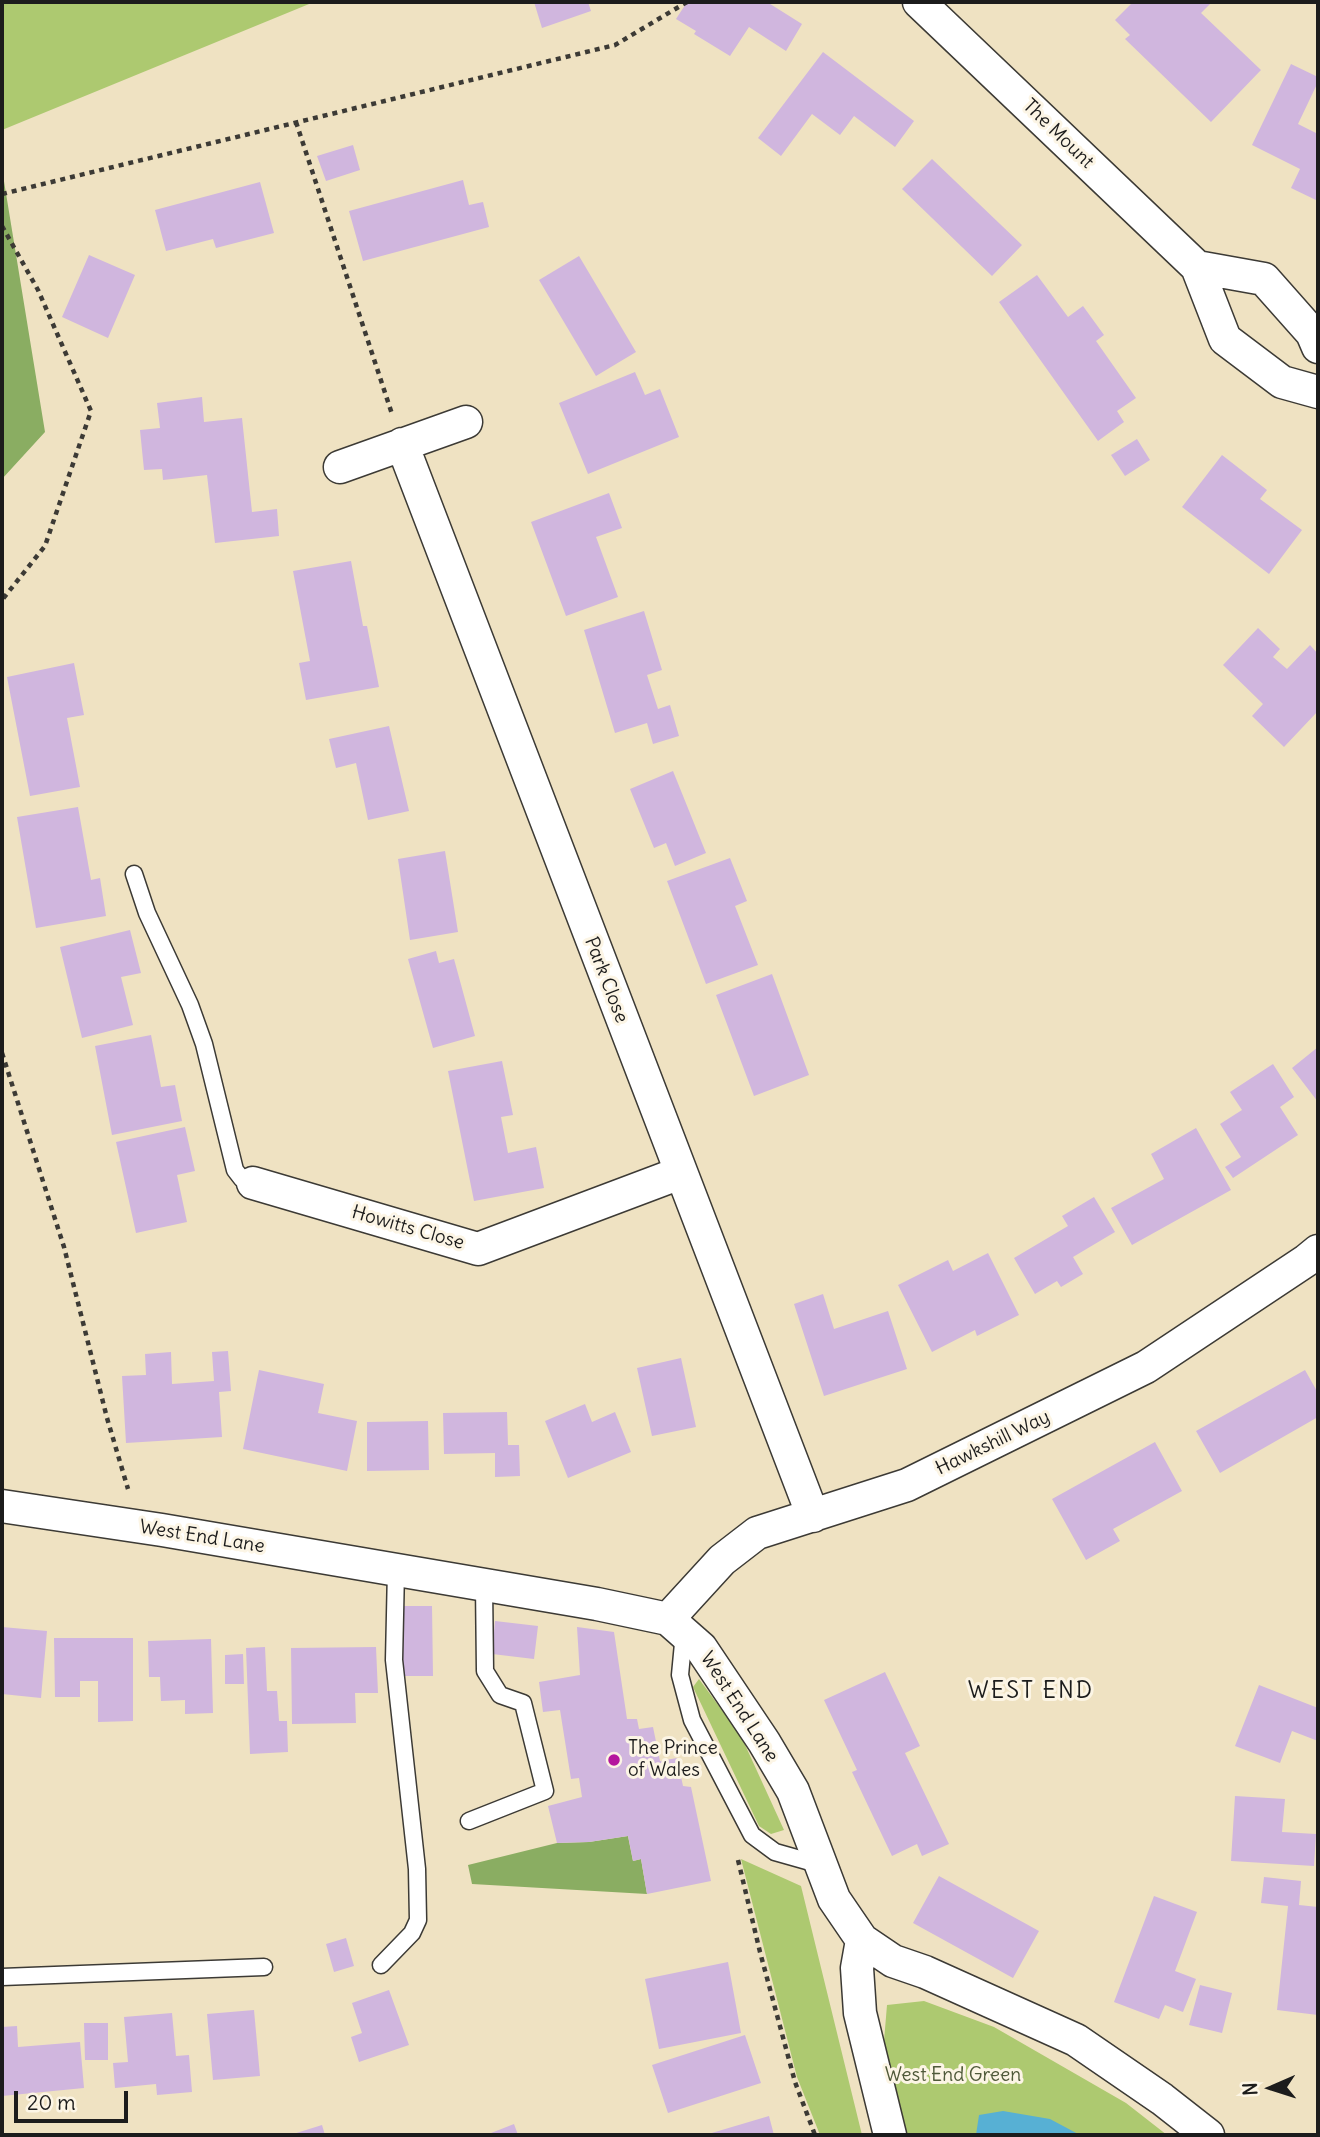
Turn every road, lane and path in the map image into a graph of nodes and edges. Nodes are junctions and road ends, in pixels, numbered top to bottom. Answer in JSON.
{"nodes":[{"id":1,"x":687,"y":2,"type":"edge"},
{"id":2,"x":919,"y":2,"type":"edge"},
{"id":3,"x":296,"y":122,"type":"junction"},
{"id":4,"x":2,"y":194,"type":"edge"},
{"id":5,"x":2,"y":226,"type":"edge"},
{"id":6,"x":1197,"y":267,"type":"junction"},
{"id":7,"x":1318,"y":347,"type":"edge"},
{"id":8,"x":1318,"y":392,"type":"edge"},
{"id":9,"x":466,"y":422,"type":"dead end"},
{"id":10,"x":401,"y":444,"type":"junction"},
{"id":11,"x":340,"y":467,"type":"dead end"},
{"id":12,"x":2,"y":600,"type":"edge"},
{"id":13,"x":134,"y":874,"type":"dead end"},
{"id":14,"x":2,"y":1053,"type":"edge"},
{"id":15,"x":680,"y":1173,"type":"junction"},
{"id":16,"x":253,"y":1183,"type":"joint"},
{"id":17,"x":1318,"y":1251,"type":"edge"},
{"id":18,"x":2,"y":1506,"type":"edge"},
{"id":19,"x":813,"y":1516,"type":"junction"},
{"id":20,"x":132,"y":1525,"type":"junction"},
{"id":21,"x":396,"y":1570,"type":"junction"},
{"id":22,"x":484,"y":1585,"type":"junction"},
{"id":23,"x":676,"y":1626,"type":"junction"},
{"id":24,"x":741,"y":1815,"type":"junction"},
{"id":25,"x":469,"y":1821,"type":"dead end"},
{"id":26,"x":821,"y":1865,"type":"junction"},
{"id":27,"x":862,"y":1940,"type":"junction"},
{"id":28,"x":381,"y":1965,"type":"dead end"},
{"id":29,"x":264,"y":1967,"type":"dead end"},
{"id":30,"x":2,"y":1977,"type":"edge"},
{"id":31,"x":815,"y":2135,"type":"edge"},
{"id":32,"x":890,"y":2135,"type":"edge"},
{"id":33,"x":1208,"y":2135,"type":"edge"}],
"edges":[{"from":1,"to":3,"type":"path"},
{"from":2,"to":6,"type":"street","name":"The Mount"},
{"from":3,"to":4,"type":"path"},
{"from":3,"to":10,"type":"path"},
{"from":5,"to":12,"type":"path"},
{"from":6,"to":7,"type":"street"},
{"from":6,"to":8,"type":"street","name":"The Mount"},
{"from":9,"to":10,"type":"street"},
{"from":10,"to":11,"type":"street"},
{"from":10,"to":15,"type":"street","name":"Park Close"},
{"from":13,"to":16,"type":"lane"},
{"from":14,"to":20,"type":"path"},
{"from":15,"to":16,"type":"street","name":"Howitts Close"},
{"from":15,"to":19,"type":"street","name":"Park Close"},
{"from":17,"to":19,"type":"street","name":"Hawkshill Way"},
{"from":18,"to":20,"type":"street","name":"West End Lane"},
{"from":19,"to":23,"type":"street","name":"Hawkshill Way"},
{"from":20,"to":21,"type":"street","name":"West End Lane"},
{"from":21,"to":22,"type":"street","name":"West End Lane"},
{"from":21,"to":28,"type":"lane"},
{"from":22,"to":23,"type":"street","name":"West End Lane"},
{"from":22,"to":25,"type":"lane"},
{"from":23,"to":24,"type":"lane"},
{"from":23,"to":26,"type":"street","name":"West End Lane"},
{"from":24,"to":26,"type":"lane"},
{"from":24,"to":31,"type":"path"},
{"from":26,"to":27,"type":"street","name":"West End Lane"},
{"from":27,"to":32,"type":"street"},
{"from":27,"to":33,"type":"street","name":"West End Lane"},
{"from":29,"to":30,"type":"lane"}]}
